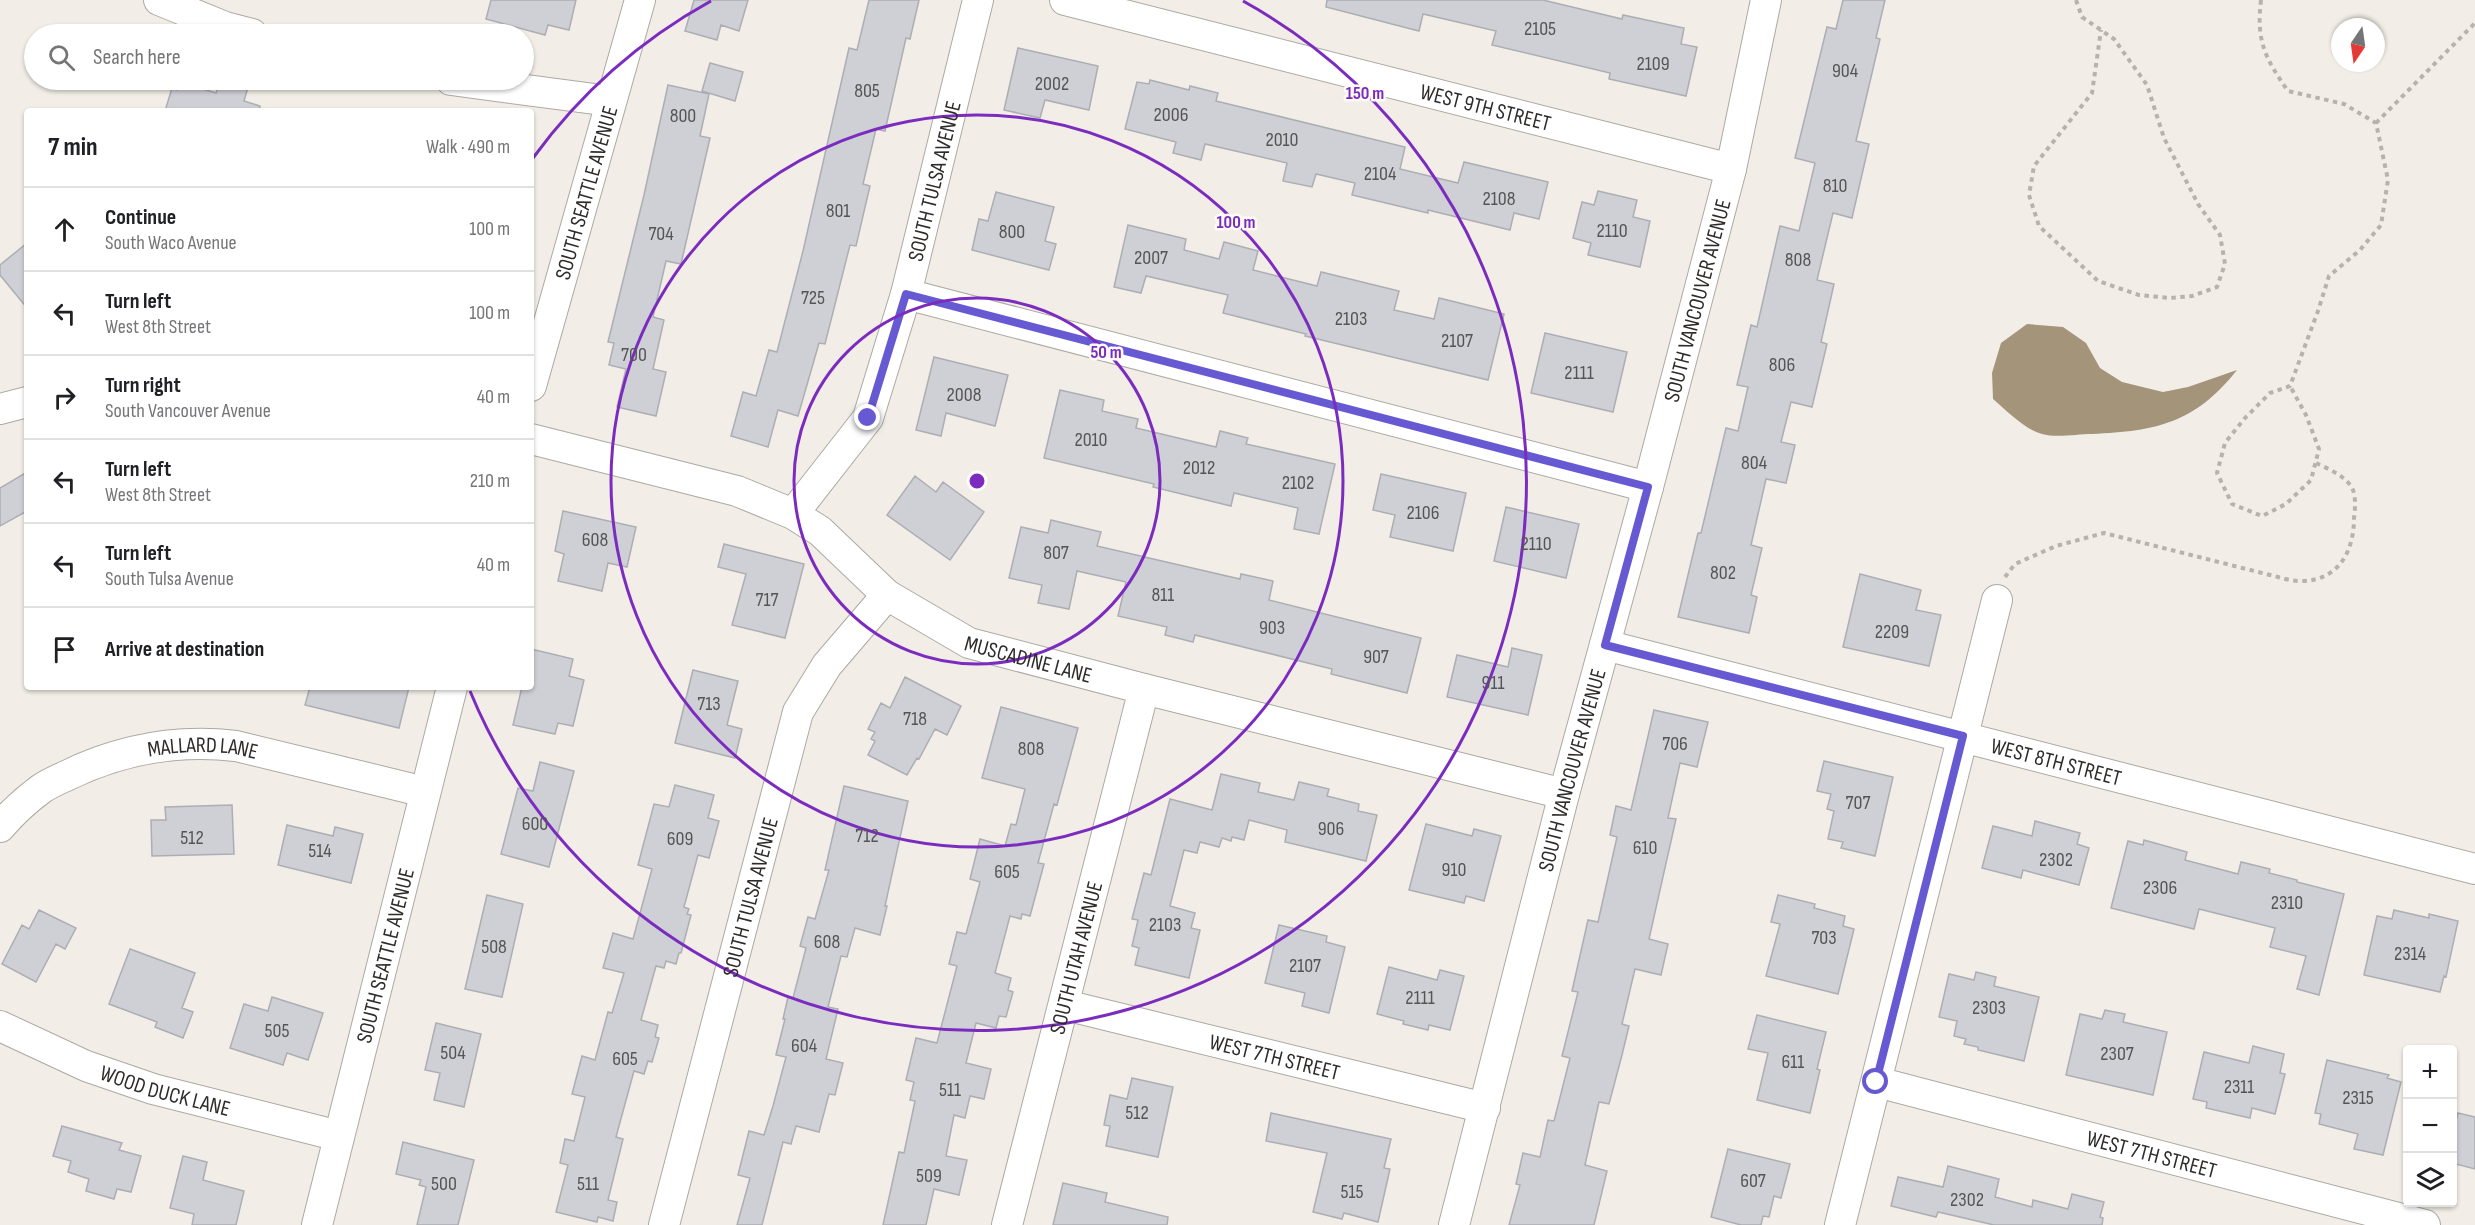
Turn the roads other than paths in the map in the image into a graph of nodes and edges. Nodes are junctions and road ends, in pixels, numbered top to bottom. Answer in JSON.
{"nodes":[{"id":1,"x":159,"y":0,"type":"edge"},
{"id":2,"x":640,"y":0,"type":"edge"},
{"id":3,"x":978,"y":0,"type":"edge"},
{"id":4,"x":1065,"y":0,"type":"edge"},
{"id":5,"x":1766,"y":0,"type":"edge"},
{"id":6,"x":218,"y":24,"type":"edge"},
{"id":7,"x":527,"y":90,"type":"edge"},
{"id":8,"x":610,"y":101,"type":"junction"},
{"id":9,"x":1731,"y":169,"type":"junction"},
{"id":10,"x":906,"y":294,"type":"junction"},
{"id":11,"x":534,"y":375,"type":"edge"},
{"id":12,"x":534,"y":440,"type":"edge"},
{"id":13,"x":1648,"y":487,"type":"junction"},
{"id":14,"x":793,"y":514,"type":"junction"},
{"id":15,"x":887,"y":595,"type":"junction"},
{"id":16,"x":1997,"y":600,"type":"road end"},
{"id":17,"x":1605,"y":645,"type":"junction"},
{"id":18,"x":1144,"y":689,"type":"junction"},
{"id":19,"x":451,"y":690,"type":"edge"},
{"id":20,"x":1963,"y":736,"type":"junction"},
{"id":21,"x":425,"y":792,"type":"junction"},
{"id":22,"x":1564,"y":794,"type":"junction"},
{"id":23,"x":0,"y":827,"type":"edge"},
{"id":24,"x":2475,"y":869,"type":"edge"},
{"id":25,"x":1065,"y":1005,"type":"junction"},
{"id":26,"x":0,"y":1026,"type":"edge"},
{"id":27,"x":1876,"y":1082,"type":"junction"},
{"id":28,"x":1485,"y":1108,"type":"junction"},
{"id":29,"x":339,"y":1136,"type":"junction"},
{"id":30,"x":317,"y":1225,"type":"edge"},
{"id":31,"x":664,"y":1225,"type":"edge"},
{"id":32,"x":1007,"y":1225,"type":"edge"},
{"id":33,"x":1454,"y":1225,"type":"edge"},
{"id":34,"x":1840,"y":1225,"type":"edge"},
{"id":35,"x":2425,"y":1225,"type":"edge"}],
"edges":[{"from":1,"to":6,"type":"street"},
{"from":2,"to":8,"type":"street","name":"SOUTH SEATTLE AVENUE"},
{"from":3,"to":10,"type":"street","name":"SOUTH TULSA AVENUE"},
{"from":4,"to":9,"type":"street","name":"WEST 9TH STREET"},
{"from":5,"to":9,"type":"street","name":"SOUTH VANCOUVER AVENUE"},
{"from":7,"to":8,"type":"street"},
{"from":8,"to":11,"type":"street","name":"SOUTH SEATTLE AVENUE"},
{"from":9,"to":13,"type":"street","name":"SOUTH VANCOUVER AVENUE"},
{"from":10,"to":13,"type":"street"},
{"from":10,"to":14,"type":"street","name":"SOUTH TULSA AVENUE"},
{"from":12,"to":14,"type":"street","name":"MUSCADINE LANE"},
{"from":13,"to":17,"type":"street","name":"SOUTH VANCOUVER AVENUE"},
{"from":14,"to":15,"type":"street","name":"MUSCADINE LANE"},
{"from":15,"to":18,"type":"street","name":"MUSCADINE LANE"},
{"from":15,"to":31,"type":"street","name":"SOUTH TULSA AVENUE"},
{"from":16,"to":20,"type":"street"},
{"from":17,"to":20,"type":"street","name":"WEST 8TH STREET"},
{"from":17,"to":22,"type":"street","name":"SOUTH VANCOUVER AVENUE"},
{"from":18,"to":22,"type":"street","name":"MUSCADINE LANE"},
{"from":18,"to":25,"type":"street","name":"SOUTH UTAH AVENUE"},
{"from":19,"to":21,"type":"street","name":"SOUTH SEATTLE AVENUE"},
{"from":20,"to":24,"type":"street","name":"WEST 8TH STREET"},
{"from":20,"to":27,"type":"street"},
{"from":21,"to":23,"type":"street","name":"MALLARD LANE"},
{"from":21,"to":29,"type":"street","name":"SOUTH SEATTLE AVENUE"},
{"from":22,"to":28,"type":"street","name":"SOUTH VANCOUVER AVENUE"},
{"from":25,"to":28,"type":"street","name":"WEST 7TH STREET"},
{"from":25,"to":32,"type":"street","name":"SOUTH UTAH AVENUE"},
{"from":26,"to":29,"type":"street","name":"WOOD DUCK LANE"},
{"from":27,"to":34,"type":"street"},
{"from":27,"to":35,"type":"street","name":"WEST 7TH STREET"},
{"from":28,"to":33,"type":"street","name":"SOUTH VANCOUVER AVENUE"},
{"from":29,"to":30,"type":"street","name":"SOUTH SEATTLE AVENUE"}]}
